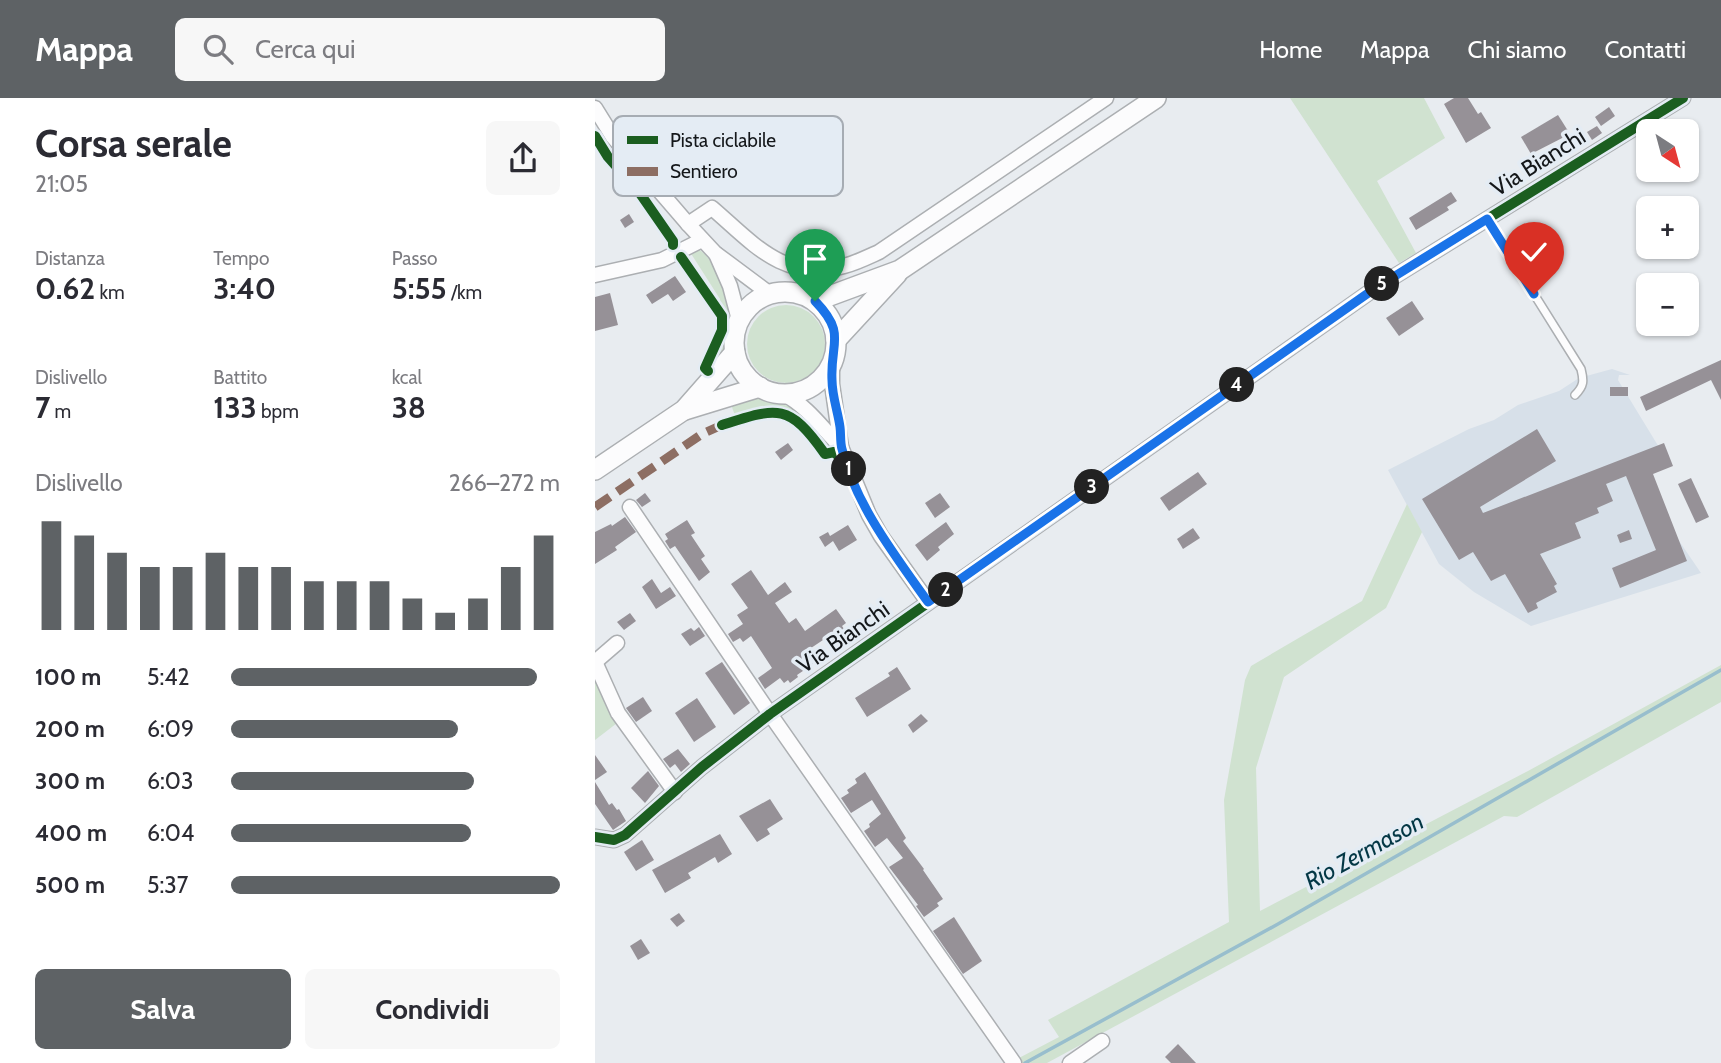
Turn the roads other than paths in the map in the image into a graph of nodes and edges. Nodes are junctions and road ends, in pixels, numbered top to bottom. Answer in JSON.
{"nodes":[{"id":1,"x":1106,"y":98,"type":"edge"},
{"id":2,"x":1156,"y":98,"type":"edge"},
{"id":3,"x":1683,"y":98,"type":"edge"},
{"id":4,"x":595,"y":108,"type":"edge"},
{"id":5,"x":613,"y":137,"type":"edge"},
{"id":6,"x":664,"y":196,"type":"edge"},
{"id":7,"x":1487,"y":219,"type":"junction"},
{"id":8,"x":688,"y":224,"type":"junction"},
{"id":9,"x":702,"y":240,"type":"junction"},
{"id":10,"x":715,"y":253,"type":"junction"},
{"id":11,"x":900,"y":270,"type":"junction"},
{"id":12,"x":595,"y":275,"type":"edge"},
{"id":13,"x":770,"y":294,"type":"junction"},
{"id":14,"x":815,"y":301,"type":"junction"},
{"id":15,"x":739,"y":320,"type":"junction"},
{"id":16,"x":836,"y":340,"type":"junction"},
{"id":17,"x":735,"y":352,"type":"junction"},
{"id":18,"x":832,"y":363,"type":"junction"},
{"id":19,"x":760,"y":387,"type":"junction"},
{"id":20,"x":784,"y":394,"type":"junction"},
{"id":21,"x":1575,"y":395,"type":"dead end"},
{"id":22,"x":684,"y":410,"type":"junction"},
{"id":23,"x":841,"y":447,"type":"junction"},
{"id":24,"x":595,"y":470,"type":"edge"},
{"id":25,"x":630,"y":507,"type":"dead end"},
{"id":26,"x":928,"y":602,"type":"junction"},
{"id":27,"x":617,"y":642,"type":"dead end"},
{"id":28,"x":595,"y":662,"type":"edge"},
{"id":29,"x":770,"y":714,"type":"junction"},
{"id":30,"x":675,"y":792,"type":"junction"},
{"id":31,"x":595,"y":837,"type":"edge"},
{"id":32,"x":1102,"y":1041,"type":"dead end"},
{"id":33,"x":1012,"y":1060,"type":"edge"},
{"id":34,"x":1070,"y":1063,"type":"edge"}],
"edges":[{"from":1,"to":8,"type":"street"},
{"from":2,"to":11,"type":"main road"},
{"from":3,"to":7,"type":"street","name":"Via Bianchi"},
{"from":4,"to":5,"type":"street"},
{"from":6,"to":8,"type":"street"},
{"from":7,"to":21,"type":"lane"},
{"from":7,"to":26,"type":"street","name":"Via Bianchi"},
{"from":8,"to":9,"type":"street"},
{"from":9,"to":10,"type":"street"},
{"from":9,"to":12,"type":"street"},
{"from":10,"to":13,"type":"street"},
{"from":10,"to":15,"type":"street"},
{"from":11,"to":14,"type":"main road"},
{"from":11,"to":16,"type":"main road"},
{"from":13,"to":14,"type":"main road"},
{"from":13,"to":15,"type":"main road"},
{"from":14,"to":16,"type":"main road"},
{"from":15,"to":17,"type":"main road"},
{"from":16,"to":18,"type":"main road"},
{"from":17,"to":19,"type":"main road"},
{"from":17,"to":22,"type":"main road"},
{"from":18,"to":20,"type":"main road"},
{"from":18,"to":23,"type":"street"},
{"from":19,"to":20,"type":"main road"},
{"from":19,"to":22,"type":"main road"},
{"from":20,"to":23,"type":"street"},
{"from":22,"to":24,"type":"main road"},
{"from":23,"to":26,"type":"street"},
{"from":25,"to":29,"type":"street"},
{"from":26,"to":29,"type":"street","name":"Via Bianchi"},
{"from":27,"to":28,"type":"street"},
{"from":28,"to":30,"type":"street"},
{"from":29,"to":30,"type":"street","name":"Via Bianchi"},
{"from":29,"to":33,"type":"street"},
{"from":30,"to":31,"type":"street","name":"Via Bianchi"},
{"from":32,"to":34,"type":"street"}]}
